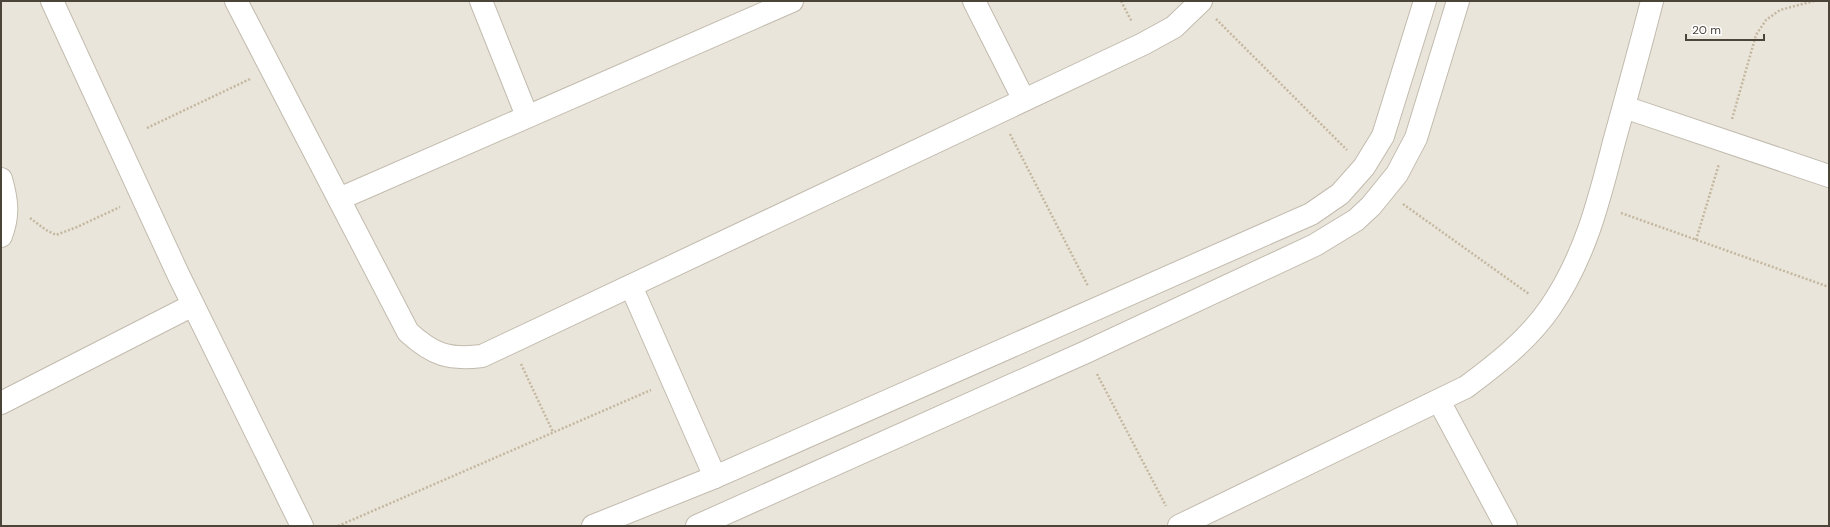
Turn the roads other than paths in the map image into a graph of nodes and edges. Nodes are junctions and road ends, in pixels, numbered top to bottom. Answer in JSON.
{"nodes":[{"id":1,"x":52,"y":1,"type":"edge"},
{"id":2,"x":236,"y":1,"type":"edge"},
{"id":3,"x":481,"y":1,"type":"edge"},
{"id":4,"x":792,"y":1,"type":"edge"},
{"id":5,"x":974,"y":1,"type":"edge"},
{"id":6,"x":1425,"y":1,"type":"edge"},
{"id":7,"x":1458,"y":1,"type":"edge"},
{"id":8,"x":1652,"y":1,"type":"edge"},
{"id":9,"x":1201,"y":2,"type":"edge"},
{"id":10,"x":1024,"y":100,"type":"junction"},
{"id":11,"x":1624,"y":107,"type":"junction"},
{"id":12,"x":527,"y":116,"type":"junction"},
{"id":13,"x":1829,"y":176,"type":"edge"},
{"id":14,"x":1,"y":178,"type":"edge"},
{"id":15,"x":339,"y":199,"type":"junction"},
{"id":16,"x":1,"y":236,"type":"edge"},
{"id":17,"x":631,"y":286,"type":"junction"},
{"id":18,"x":193,"y":305,"type":"junction"},
{"id":19,"x":1439,"y":401,"type":"junction"},
{"id":20,"x":1,"y":403,"type":"edge"},
{"id":21,"x":715,"y":477,"type":"junction"},
{"id":22,"x":734,"y":519,"type":"edge"},
{"id":23,"x":1174,"y":519,"type":"edge"},
{"id":24,"x":302,"y":526,"type":"edge"},
{"id":25,"x":593,"y":526,"type":"edge"},
{"id":26,"x":697,"y":526,"type":"edge"},
{"id":27,"x":1506,"y":526,"type":"edge"}],
"edges":[{"from":1,"to":18,"type":"street"},
{"from":2,"to":15,"type":"street"},
{"from":3,"to":12,"type":"street"},
{"from":4,"to":12,"type":"street"},
{"from":5,"to":10,"type":"street"},
{"from":6,"to":21,"type":"street"},
{"from":7,"to":22,"type":"street"},
{"from":8,"to":11,"type":"street"},
{"from":9,"to":10,"type":"street"},
{"from":10,"to":17,"type":"street"},
{"from":11,"to":13,"type":"street"},
{"from":11,"to":19,"type":"street"},
{"from":12,"to":15,"type":"street"},
{"from":14,"to":16,"type":"street"},
{"from":15,"to":17,"type":"street"},
{"from":17,"to":21,"type":"street"},
{"from":18,"to":20,"type":"street"},
{"from":18,"to":24,"type":"street"},
{"from":19,"to":23,"type":"street"},
{"from":19,"to":27,"type":"street"},
{"from":21,"to":25,"type":"street"},
{"from":22,"to":26,"type":"street"}]}
